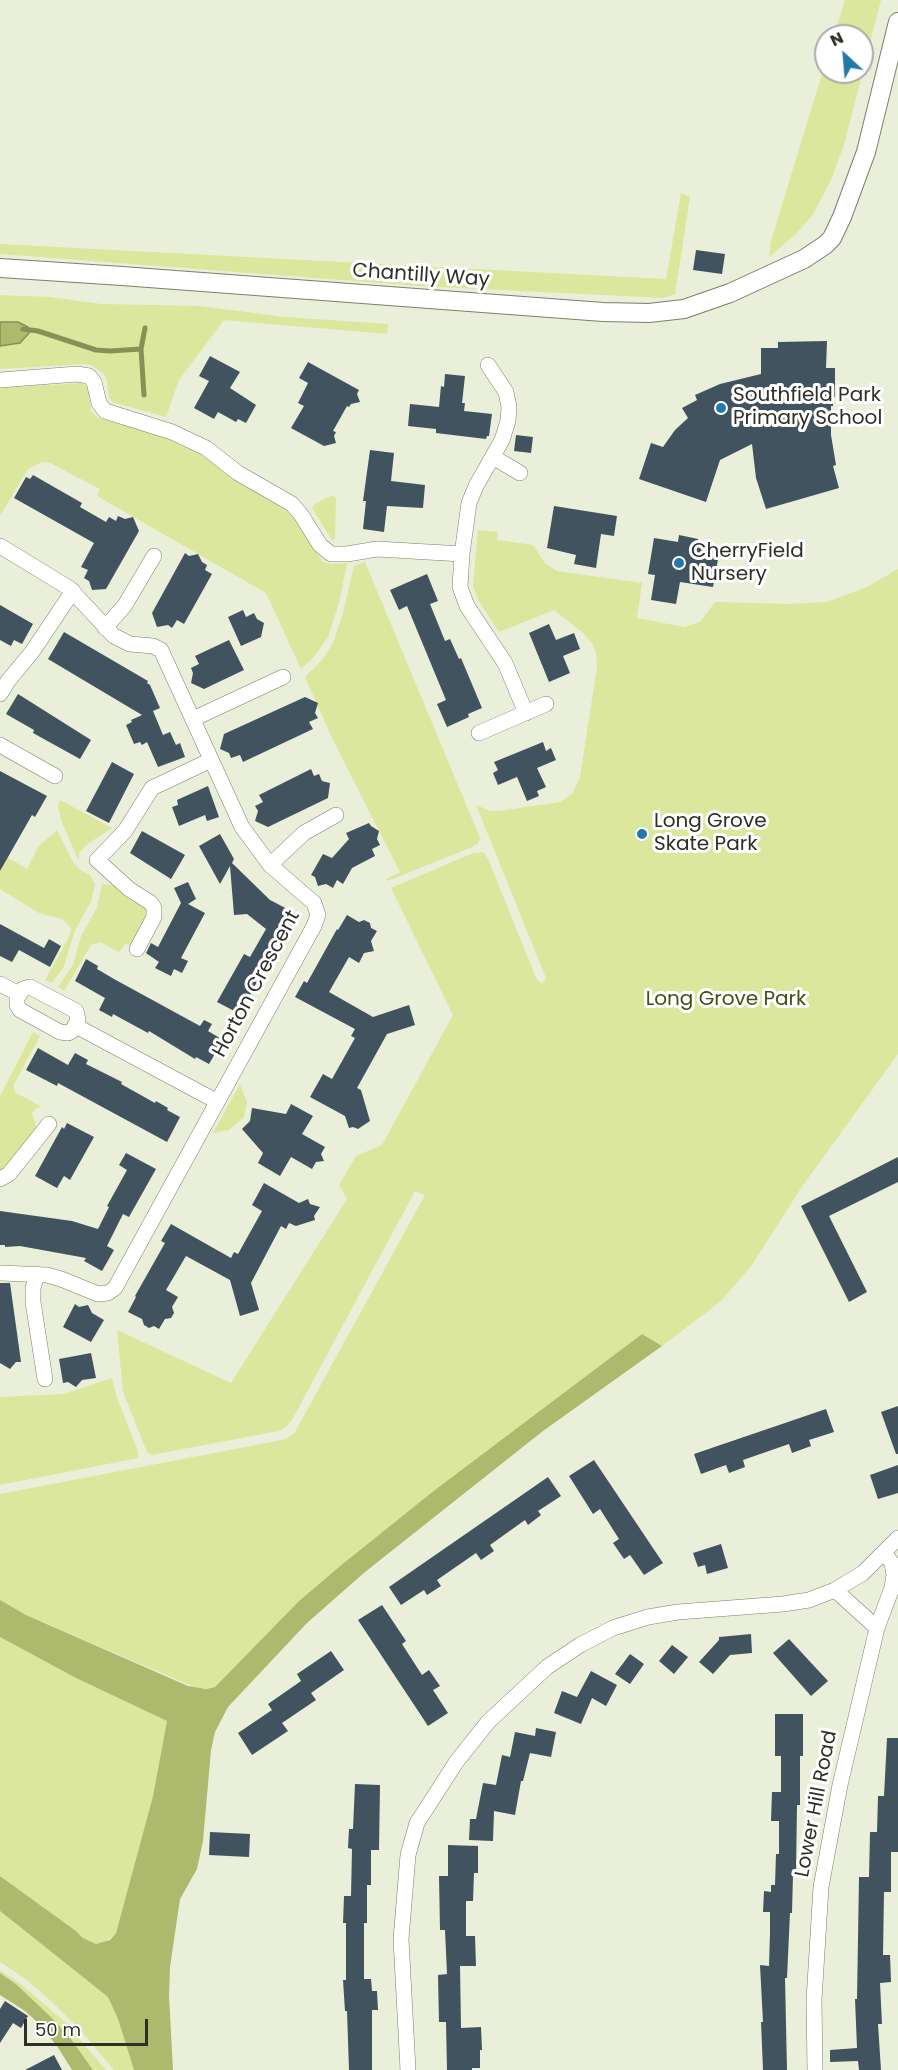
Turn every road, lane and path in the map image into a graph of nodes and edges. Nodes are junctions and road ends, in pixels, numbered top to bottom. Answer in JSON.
{"nodes":[{"id":1,"x":898,"y":22,"type":"edge"},
{"id":2,"x":0,"y":268,"type":"edge"},
{"id":3,"x":488,"y":365,"type":"dead end"},
{"id":4,"x":0,"y":380,"type":"edge"},
{"id":5,"x":493,"y":457,"type":"junction"},
{"id":6,"x":520,"y":473,"type":"dead end"},
{"id":7,"x":0,"y":546,"type":"edge"},
{"id":8,"x":462,"y":554,"type":"junction"},
{"id":9,"x":154,"y":556,"type":"dead end"},
{"id":10,"x":73,"y":591,"type":"junction"},
{"id":11,"x":105,"y":628,"type":"junction"},
{"id":12,"x":284,"y":677,"type":"dead end"},
{"id":13,"x":0,"y":694,"type":"edge"},
{"id":14,"x":546,"y":704,"type":"dead end"},
{"id":15,"x":526,"y":713,"type":"junction"},
{"id":16,"x":193,"y":719,"type":"junction"},
{"id":17,"x":478,"y":733,"type":"dead end"},
{"id":18,"x":0,"y":745,"type":"edge"},
{"id":19,"x":211,"y":760,"type":"junction"},
{"id":20,"x":55,"y":776,"type":"dead end"},
{"id":21,"x":336,"y":815,"type":"dead end"},
{"id":22,"x":270,"y":865,"type":"junction"},
{"id":23,"x":137,"y":950,"type":"dead end"},
{"id":24,"x":0,"y":984,"type":"edge"},
{"id":25,"x":19,"y":994,"type":"junction"},
{"id":26,"x":76,"y":1026,"type":"junction"},
{"id":27,"x":216,"y":1101,"type":"junction"},
{"id":28,"x":49,"y":1124,"type":"dead end"},
{"id":29,"x":0,"y":1179,"type":"edge"},
{"id":30,"x":0,"y":1273,"type":"edge"},
{"id":31,"x":37,"y":1274,"type":"junction"},
{"id":32,"x":45,"y":1379,"type":"dead end"},
{"id":33,"x":898,"y":1538,"type":"edge"},
{"id":34,"x":885,"y":1554,"type":"junction"},
{"id":35,"x":835,"y":1590,"type":"junction"},
{"id":36,"x":877,"y":1628,"type":"junction"},
{"id":37,"x":408,"y":2070,"type":"edge"},
{"id":38,"x":815,"y":2070,"type":"edge"}],
"edges":[{"from":1,"to":2,"type":"street","name":"Chantilly Way"},
{"from":3,"to":5,"type":"street"},
{"from":4,"to":8,"type":"street"},
{"from":5,"to":6,"type":"street"},
{"from":5,"to":8,"type":"street"},
{"from":7,"to":10,"type":"street","name":"Horton Crescent"},
{"from":8,"to":15,"type":"street"},
{"from":9,"to":11,"type":"street"},
{"from":10,"to":11,"type":"street","name":"Horton Crescent"},
{"from":10,"to":13,"type":"street"},
{"from":11,"to":16,"type":"street","name":"Horton Crescent"},
{"from":12,"to":16,"type":"street"},
{"from":14,"to":15,"type":"street"},
{"from":15,"to":17,"type":"street"},
{"from":16,"to":19,"type":"street","name":"Horton Crescent"},
{"from":18,"to":20,"type":"street"},
{"from":19,"to":22,"type":"street","name":"Horton Crescent"},
{"from":19,"to":23,"type":"street"},
{"from":21,"to":22,"type":"street"},
{"from":22,"to":27,"type":"street","name":"Horton Crescent"},
{"from":24,"to":25,"type":"street"},
{"from":25,"to":26,"type":"street"},
{"from":25,"to":26,"type":"street"},
{"from":26,"to":27,"type":"street"},
{"from":27,"to":31,"type":"street","name":"Horton Crescent"},
{"from":28,"to":29,"type":"street"},
{"from":30,"to":31,"type":"street","name":"Horton Crescent"},
{"from":31,"to":32,"type":"street"},
{"from":33,"to":34,"type":"street"},
{"from":34,"to":35,"type":"street"},
{"from":34,"to":36,"type":"street","name":"Lower Hill Road"},
{"from":35,"to":36,"type":"street"},
{"from":35,"to":37,"type":"street"},
{"from":36,"to":38,"type":"street","name":"Lower Hill Road"}]}
